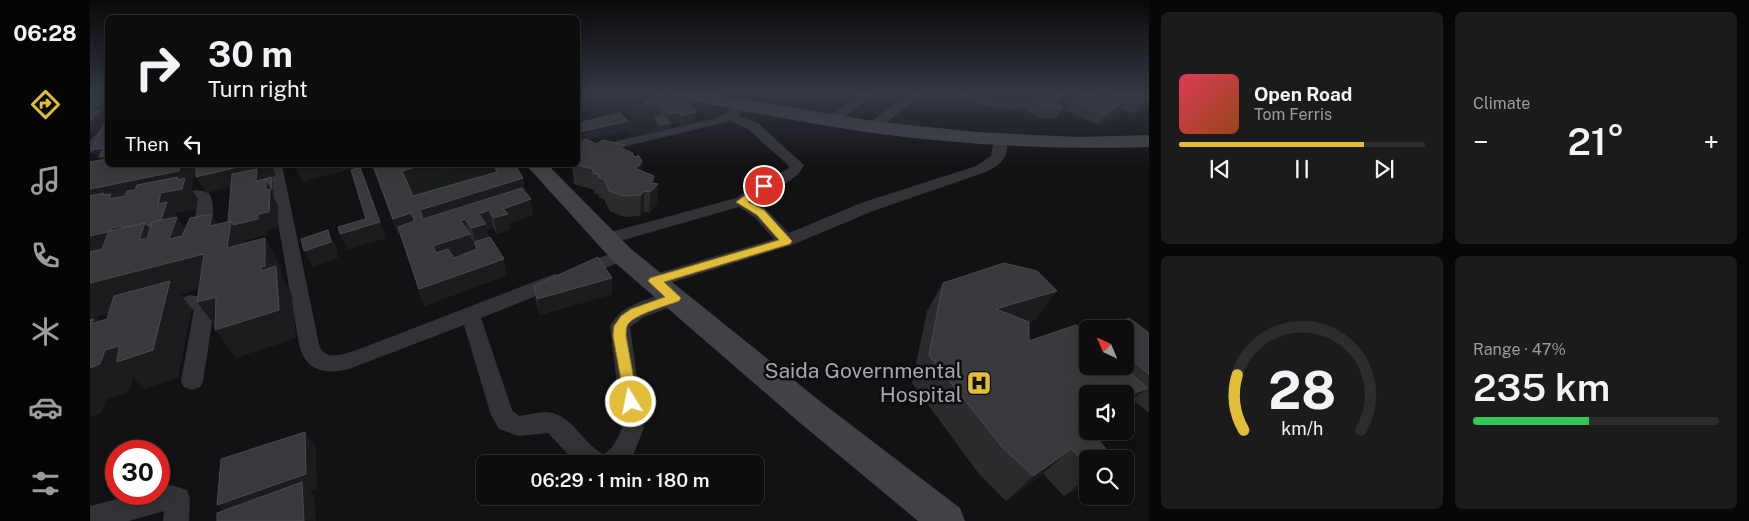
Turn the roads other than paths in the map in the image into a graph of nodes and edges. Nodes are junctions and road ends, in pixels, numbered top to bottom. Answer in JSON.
{"nodes":[{"id":1,"x":718,"y":118,"type":"edge"},
{"id":2,"x":744,"y":118,"type":"edge"},
{"id":3,"x":816,"y":118,"type":"edge"},
{"id":4,"x":884,"y":118,"type":"edge"},
{"id":5,"x":833,"y":120,"type":"joint"},
{"id":6,"x":872,"y":127,"type":"junction"},
{"id":7,"x":105,"y":135,"type":"edge"},
{"id":8,"x":1000,"y":140,"type":"junction"},
{"id":9,"x":1149,"y":141,"type":"edge"},
{"id":10,"x":91,"y":143,"type":"edge"},
{"id":11,"x":580,"y":154,"type":"edge"},
{"id":12,"x":275,"y":167,"type":"edge"},
{"id":13,"x":538,"y":167,"type":"edge"},
{"id":14,"x":158,"y":202,"type":"edge"},
{"id":15,"x":741,"y":202,"type":"junction"},
{"id":16,"x":786,"y":241,"type":"junction"},
{"id":17,"x":183,"y":244,"type":"edge"},
{"id":18,"x":614,"y":247,"type":"junction"},
{"id":19,"x":664,"y":290,"type":"junction"},
{"id":20,"x":470,"y":314,"type":"junction"},
{"id":21,"x":145,"y":317,"type":"edge"},
{"id":22,"x":192,"y":381,"type":"dead end"},
{"id":23,"x":585,"y":455,"type":"edge"},
{"id":24,"x":620,"y":455,"type":"edge"},
{"id":25,"x":90,"y":519,"type":"edge"},
{"id":26,"x":176,"y":521,"type":"edge"},
{"id":27,"x":947,"y":521,"type":"edge"}],
"edges":[{"from":1,"to":11,"type":"street"},
{"from":2,"to":15,"type":"street"},
{"from":3,"to":5,"type":"street"},
{"from":4,"to":6,"type":"street"},
{"from":5,"to":6,"type":"street"},
{"from":6,"to":8,"type":"street"},
{"from":7,"to":10,"type":"street"},
{"from":8,"to":9,"type":"street"},
{"from":8,"to":16,"type":"street"},
{"from":12,"to":20,"type":"street"},
{"from":13,"to":18,"type":"street"},
{"from":14,"to":17,"type":"street"},
{"from":15,"to":16,"type":"street"},
{"from":15,"to":18,"type":"street"},
{"from":16,"to":19,"type":"street"},
{"from":18,"to":19,"type":"street"},
{"from":18,"to":20,"type":"street"},
{"from":19,"to":24,"type":"street"},
{"from":19,"to":27,"type":"street"},
{"from":20,"to":23,"type":"street"},
{"from":21,"to":22,"type":"street"},
{"from":25,"to":26,"type":"street"}]}
